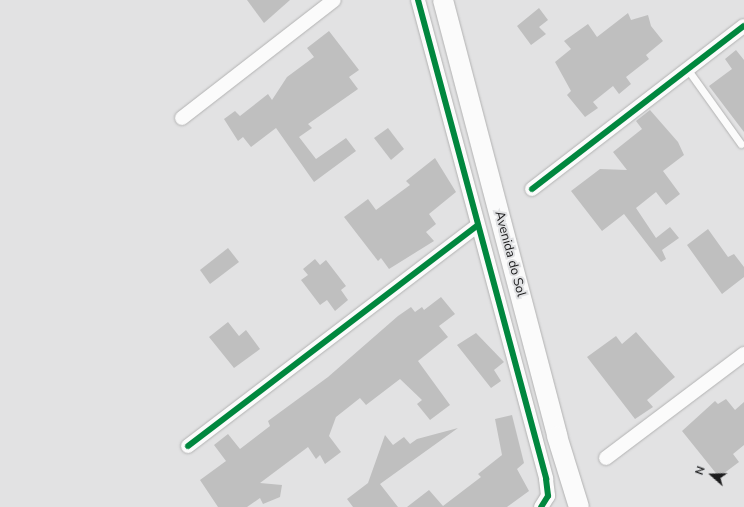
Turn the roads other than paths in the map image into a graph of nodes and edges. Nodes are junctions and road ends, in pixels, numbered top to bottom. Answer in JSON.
{"nodes":[{"id":1,"x":334,"y":0,"type":"edge"},
{"id":2,"x":418,"y":0,"type":"edge"},
{"id":3,"x":443,"y":0,"type":"edge"},
{"id":4,"x":744,"y":26,"type":"edge"},
{"id":5,"x":688,"y":70,"type":"junction"},
{"id":6,"x":182,"y":118,"type":"dead end"},
{"id":7,"x":741,"y":144,"type":"dead end"},
{"id":8,"x":532,"y":189,"type":"dead end"},
{"id":9,"x":478,"y":226,"type":"junction"},
{"id":10,"x":744,"y":354,"type":"edge"},
{"id":11,"x":188,"y":446,"type":"dead end"},
{"id":12,"x":606,"y":458,"type":"dead end"},
{"id":13,"x":541,"y":507,"type":"edge"},
{"id":14,"x":579,"y":507,"type":"edge"}],
"edges":[{"from":1,"to":6,"type":"street"},
{"from":2,"to":9,"type":"street"},
{"from":3,"to":14,"type":"street","name":"Avenida do Sol"},
{"from":4,"to":5,"type":"street"},
{"from":5,"to":7,"type":"lane"},
{"from":5,"to":8,"type":"street"},
{"from":9,"to":11,"type":"street"},
{"from":9,"to":13,"type":"street"},
{"from":10,"to":12,"type":"street"}]}
